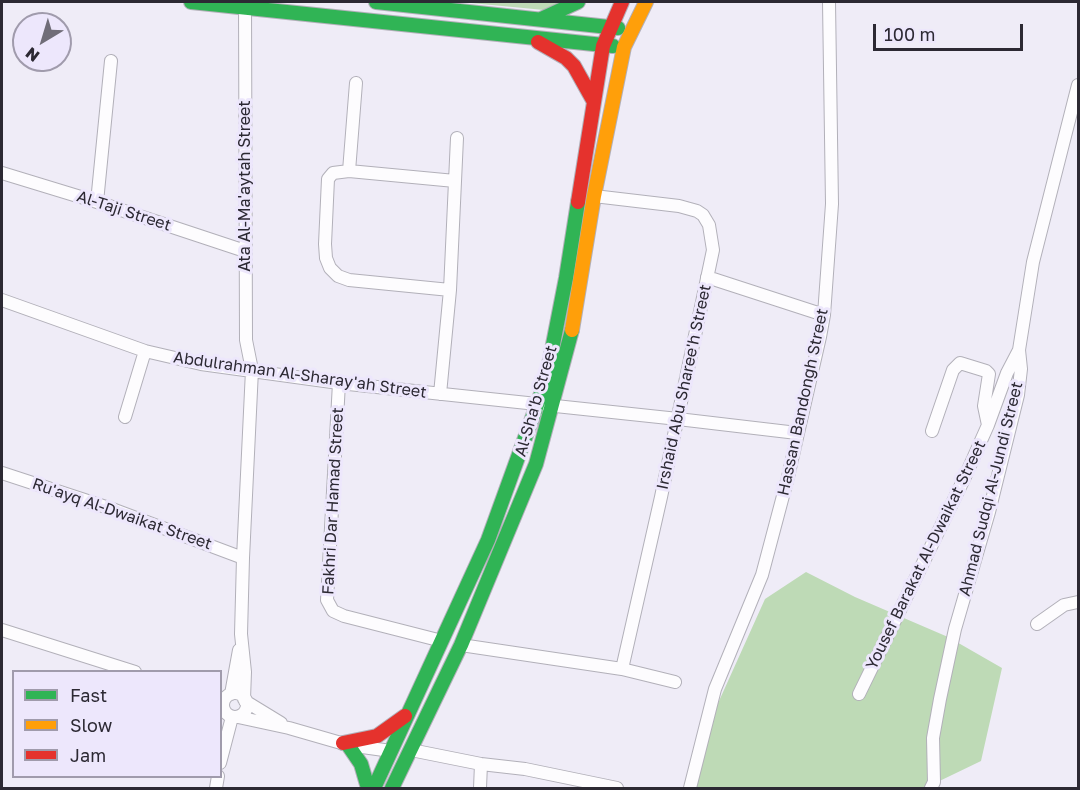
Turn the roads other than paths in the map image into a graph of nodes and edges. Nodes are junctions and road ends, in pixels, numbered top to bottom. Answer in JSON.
{"nodes":[{"id":1,"x":191,"y":2,"type":"edge"},
{"id":2,"x":376,"y":2,"type":"edge"},
{"id":3,"x":578,"y":2,"type":"edge"},
{"id":4,"x":622,"y":2,"type":"edge"},
{"id":5,"x":646,"y":2,"type":"edge"},
{"id":6,"x":828,"y":2,"type":"edge"},
{"id":7,"x":244,"y":5,"type":"edge"},
{"id":8,"x":540,"y":19,"type":"junction"},
{"id":9,"x":609,"y":27,"type":"junction"},
{"id":10,"x":630,"y":30,"type":"junction"},
{"id":11,"x":532,"y":39,"type":"junction"},
{"id":12,"x":603,"y":46,"type":"junction"},
{"id":13,"x":624,"y":47,"type":"junction"},
{"id":14,"x":111,"y":61,"type":"dead end"},
{"id":15,"x":356,"y":83,"type":"dead end"},
{"id":16,"x":1078,"y":85,"type":"edge"},
{"id":17,"x":593,"y":100,"type":"junction"},
{"id":18,"x":457,"y":138,"type":"dead end"},
{"id":19,"x":350,"y":171,"type":"junction"},
{"id":20,"x":2,"y":173,"type":"edge"},
{"id":21,"x":455,"y":181,"type":"junction"},
{"id":22,"x":594,"y":196,"type":"junction"},
{"id":23,"x":97,"y":202,"type":"junction"},
{"id":24,"x":245,"y":250,"type":"junction"},
{"id":25,"x":707,"y":277,"type":"junction"},
{"id":26,"x":450,"y":290,"type":"junction"},
{"id":27,"x":2,"y":300,"type":"edge"},
{"id":28,"x":824,"y":315,"type":"junction"},
{"id":29,"x":1019,"y":350,"type":"junction"},
{"id":30,"x":145,"y":351,"type":"junction"},
{"id":31,"x":252,"y":370,"type":"junction"},
{"id":32,"x":339,"y":384,"type":"junction"},
{"id":33,"x":440,"y":394,"type":"junction"},
{"id":34,"x":536,"y":404,"type":"junction"},
{"id":35,"x":554,"y":406,"type":"junction"},
{"id":36,"x":124,"y":417,"type":"dead end"},
{"id":37,"x":678,"y":419,"type":"junction"},
{"id":38,"x":988,"y":424,"type":"junction"},
{"id":39,"x":932,"y":430,"type":"dead end"},
{"id":40,"x":797,"y":434,"type":"junction"},
{"id":41,"x":2,"y":473,"type":"edge"},
{"id":42,"x":243,"y":558,"type":"junction"},
{"id":43,"x":1078,"y":602,"type":"edge"},
{"id":44,"x":1037,"y":624,"type":"dead end"},
{"id":45,"x":2,"y":630,"type":"edge"},
{"id":46,"x":241,"y":634,"type":"junction"},
{"id":47,"x":442,"y":641,"type":"junction"},
{"id":48,"x":461,"y":645,"type":"junction"},
{"id":49,"x":622,"y":669,"type":"junction"},
{"id":50,"x":129,"y":670,"type":"edge"},
{"id":51,"x":675,"y":682,"type":"dead end"},
{"id":52,"x":227,"y":694,"type":"edge"},
{"id":53,"x":859,"y":694,"type":"dead end"},
{"id":54,"x":245,"y":700,"type":"junction"},
{"id":55,"x":410,"y":711,"type":"junction"},
{"id":56,"x":228,"y":713,"type":"edge"},
{"id":57,"x":289,"y":728,"type":"junction"},
{"id":58,"x":345,"y":744,"type":"junction"},
{"id":59,"x":222,"y":750,"type":"edge"},
{"id":60,"x":411,"y":750,"type":"junction"},
{"id":61,"x":391,"y":751,"type":"junction"},
{"id":62,"x":481,"y":764,"type":"junction"},
{"id":63,"x":568,"y":783,"type":"edge"},
{"id":64,"x":369,"y":789,"type":"edge"},
{"id":65,"x":374,"y":789,"type":"edge"},
{"id":66,"x":392,"y":789,"type":"edge"},
{"id":67,"x":480,"y":789,"type":"edge"},
{"id":68,"x":617,"y":789,"type":"edge"},
{"id":69,"x":690,"y":789,"type":"edge"},
{"id":70,"x":931,"y":789,"type":"edge"}],
"edges":[{"from":1,"to":7,"type":"main road"},
{"from":2,"to":8,"type":"main road"},
{"from":3,"to":8,"type":"main road"},
{"from":4,"to":9,"type":"main road","name":"Al-Sha'b Street"},
{"from":5,"to":10,"type":"main road","name":"Al-Sha'b Street"},
{"from":6,"to":28,"type":"street","name":"Hassan Bandongh Street"},
{"from":7,"to":11,"type":"main road"},
{"from":7,"to":24,"type":"street","name":"Ata Al-Ma'aytah Street"},
{"from":8,"to":9,"type":"main road"},
{"from":9,"to":10,"type":"main road"},
{"from":9,"to":12,"type":"main road","name":"Al-Sha'b Street"},
{"from":10,"to":13,"type":"main road","name":"Al-Sha'b Street"},
{"from":11,"to":12,"type":"main road"},
{"from":11,"to":17,"type":"main road"},
{"from":12,"to":13,"type":"main road"},
{"from":12,"to":17,"type":"main road","name":"Al-Sha'b Street"},
{"from":13,"to":22,"type":"main road","name":"Al-Sha'b Street"},
{"from":14,"to":23,"type":"street"},
{"from":15,"to":19,"type":"street"},
{"from":16,"to":29,"type":"street","name":"Ahmad Sudqi Al-Jundi Street"},
{"from":17,"to":34,"type":"main road","name":"Al-Sha'b Street"},
{"from":18,"to":21,"type":"street"},
{"from":19,"to":21,"type":"street"},
{"from":19,"to":26,"type":"street"},
{"from":20,"to":23,"type":"street","name":"Al-Taji Street"},
{"from":21,"to":26,"type":"street"},
{"from":22,"to":25,"type":"street","name":"Irshaid Abu Sharee'h Street"},
{"from":22,"to":35,"type":"main road","name":"Al-Sha'b Street"},
{"from":23,"to":24,"type":"street","name":"Al-Taji Street"},
{"from":24,"to":31,"type":"street","name":"Ata Al-Ma'aytah Street"},
{"from":25,"to":28,"type":"street"},
{"from":25,"to":37,"type":"street","name":"Irshaid Abu Sharee'h Street"},
{"from":26,"to":33,"type":"street"},
{"from":27,"to":30,"type":"street","name":"Abdulrahman Al-Sharay'ah Street"},
{"from":28,"to":40,"type":"street","name":"Hassan Bandongh Street"},
{"from":29,"to":38,"type":"street","name":"Yousef Barakat Al-Dwaikat Street"},
{"from":29,"to":70,"type":"street","name":"Ahmad Sudqi Al-Jundi Street"},
{"from":30,"to":31,"type":"street","name":"Abdulrahman Al-Sharay'ah Street"},
{"from":30,"to":36,"type":"street"},
{"from":31,"to":32,"type":"street","name":"Abdulrahman Al-Sharay'ah Street"},
{"from":31,"to":42,"type":"street"},
{"from":32,"to":33,"type":"street","name":"Abdulrahman Al-Sharay'ah Street"},
{"from":32,"to":47,"type":"street","name":"Fakhri Dar Hamad Street"},
{"from":33,"to":34,"type":"street","name":"Abdulrahman Al-Sharay'ah Street"},
{"from":34,"to":35,"type":"street","name":"Abdulrahman Al-Sharay'ah Street"},
{"from":34,"to":47,"type":"main road","name":"Al-Sha'b Street"},
{"from":35,"to":37,"type":"street","name":"Abdulrahman Al-Sharay'ah Street"},
{"from":35,"to":48,"type":"main road","name":"Al-Sha'b Street"},
{"from":37,"to":40,"type":"street","name":"Abdulrahman Al-Sharay'ah Street"},
{"from":37,"to":49,"type":"street","name":"Irshaid Abu Sharee'h Street"},
{"from":38,"to":39,"type":"street"},
{"from":38,"to":53,"type":"street","name":"Yousef Barakat Al-Dwaikat Street"},
{"from":40,"to":69,"type":"street","name":"Hassan Bandongh Street"},
{"from":41,"to":42,"type":"street","name":"Ru'ayq Al-Dwaikat Street"},
{"from":42,"to":46,"type":"street"},
{"from":43,"to":44,"type":"street"},
{"from":45,"to":50,"type":"street"},
{"from":46,"to":52,"type":"street"},
{"from":46,"to":54,"type":"street"},
{"from":47,"to":55,"type":"main road","name":"Al-Sha'b Street"},
{"from":48,"to":49,"type":"street"},
{"from":48,"to":60,"type":"main road","name":"Al-Sha'b Street"},
{"from":49,"to":51,"type":"street"},
{"from":52,"to":54,"type":"street"},
{"from":52,"to":56,"type":"street"},
{"from":54,"to":56,"type":"street"},
{"from":54,"to":57,"type":"street"},
{"from":55,"to":58,"type":"main road"},
{"from":55,"to":61,"type":"main road","name":"Al-Sha'b Street"},
{"from":56,"to":57,"type":"street"},
{"from":56,"to":59,"type":"street"},
{"from":57,"to":58,"type":"street"},
{"from":58,"to":61,"type":"street"},
{"from":58,"to":64,"type":"main road"},
{"from":60,"to":62,"type":"street"},
{"from":60,"to":66,"type":"main road","name":"Al-Sha'b Street"},
{"from":61,"to":65,"type":"main road","name":"Al-Sha'b Street"},
{"from":62,"to":63,"type":"street"},
{"from":62,"to":67,"type":"street"},
{"from":63,"to":68,"type":"street"}]}
